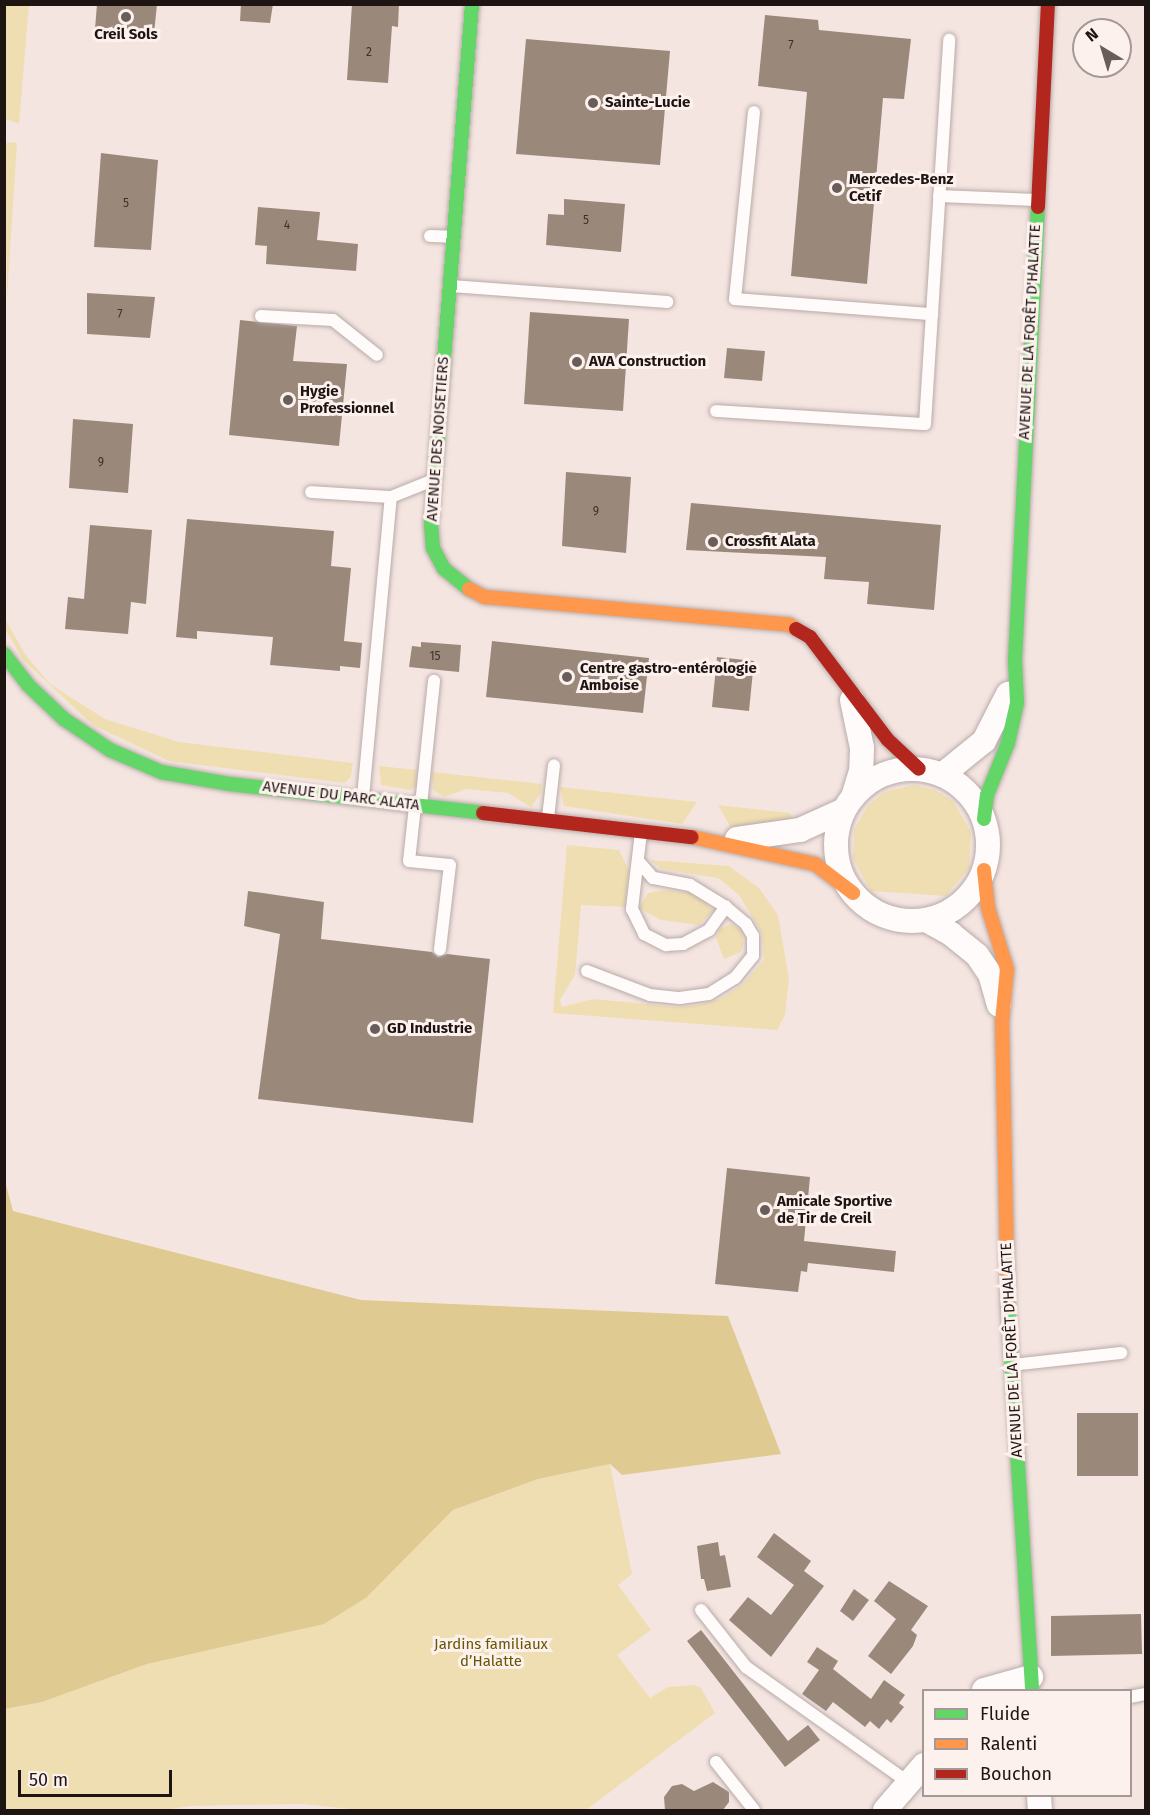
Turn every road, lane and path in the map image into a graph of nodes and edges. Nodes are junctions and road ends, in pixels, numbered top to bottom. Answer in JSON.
{"nodes":[{"id":1,"x":472,"y":4,"type":"edge"},
{"id":2,"x":1048,"y":4,"type":"edge"},
{"id":3,"x":949,"y":40,"type":"dead end"},
{"id":4,"x":754,"y":112,"type":"dead end"},
{"id":5,"x":939,"y":196,"type":"junction"},
{"id":6,"x":1036,"y":200,"type":"junction"},
{"id":7,"x":430,"y":236,"type":"dead end"},
{"id":8,"x":454,"y":237,"type":"junction"},
{"id":9,"x":450,"y":286,"type":"junction"},
{"id":10,"x":668,"y":302,"type":"dead end"},
{"id":11,"x":932,"y":314,"type":"junction"},
{"id":12,"x":261,"y":316,"type":"dead end"},
{"id":13,"x":377,"y":355,"type":"dead end"},
{"id":14,"x":716,"y":411,"type":"dead end"},
{"id":15,"x":434,"y":480,"type":"junction"},
{"id":16,"x":311,"y":492,"type":"dead end"},
{"id":17,"x":391,"y":497,"type":"junction"},
{"id":18,"x":4,"y":654,"type":"edge"},
{"id":19,"x":1015,"y":660,"type":"junction"},
{"id":20,"x":434,"y":681,"type":"dead end"},
{"id":21,"x":848,"y":691,"type":"junction"},
{"id":22,"x":554,"y":765,"type":"dead end"},
{"id":23,"x":931,"y":772,"type":"junction"},
{"id":24,"x":363,"y":799,"type":"junction"},
{"id":25,"x":848,"y":804,"type":"junction"},
{"id":26,"x":418,"y":805,"type":"junction"},
{"id":27,"x":548,"y":819,"type":"junction"},
{"id":28,"x":984,"y":819,"type":"junction"},
{"id":29,"x":641,"y":831,"type":"junction"},
{"id":30,"x":719,"y":840,"type":"junction"},
{"id":31,"x":638,"y":861,"type":"junction"},
{"id":32,"x":984,"y":870,"type":"junction"},
{"id":33,"x":852,"y":893,"type":"junction"},
{"id":34,"x":726,"y":907,"type":"junction"},
{"id":35,"x":926,"y":920,"type":"junction"},
{"id":36,"x":440,"y":949,"type":"dead end"},
{"id":37,"x":587,"y":971,"type":"dead end"},
{"id":38,"x":1002,"y":1022,"type":"junction"},
{"id":39,"x":1121,"y":1353,"type":"dead end"},
{"id":40,"x":1011,"y":1365,"type":"junction"},
{"id":41,"x":701,"y":1610,"type":"dead end"},
{"id":42,"x":1031,"y":1684,"type":"edge"},
{"id":43,"x":992,"y":1689,"type":"edge"},
{"id":44,"x":716,"y":1762,"type":"dead end"},
{"id":45,"x":916,"y":1774,"type":"edge"},
{"id":46,"x":754,"y":1810,"type":"edge"},
{"id":47,"x":885,"y":1810,"type":"edge"}],
"edges":[{"from":1,"to":8,"type":"street","name":"AVENUE DES NOISETIERS"},
{"from":2,"to":6,"type":"street","name":"AVENUE DE LA FORÊT D'HALATTE"},
{"from":3,"to":5,"type":"lane"},
{"from":4,"to":11,"type":"lane"},
{"from":5,"to":6,"type":"lane"},
{"from":5,"to":11,"type":"lane"},
{"from":6,"to":19,"type":"street","name":"AVENUE DE LA FORÊT D'HALATTE"},
{"from":7,"to":8,"type":"lane"},
{"from":8,"to":9,"type":"street","name":"AVENUE DES NOISETIERS"},
{"from":9,"to":10,"type":"lane"},
{"from":9,"to":15,"type":"street","name":"AVENUE DES NOISETIERS"},
{"from":11,"to":14,"type":"lane"},
{"from":12,"to":13,"type":"lane"},
{"from":15,"to":17,"type":"lane"},
{"from":15,"to":21,"type":"street","name":"AVENUE DES NOISETIERS"},
{"from":16,"to":17,"type":"lane"},
{"from":17,"to":24,"type":"lane"},
{"from":18,"to":24,"type":"street","name":"AVENUE DU PARC ALATA"},
{"from":19,"to":23,"type":"street","name":"AVENUE DE LA FORÊT D'HALATTE"},
{"from":19,"to":28,"type":"street","name":"AVENUE DE LA FORÊT D'HALATTE"},
{"from":20,"to":26,"type":"lane"},
{"from":21,"to":23,"type":"street","name":"AVENUE DES NOISETIERS"},
{"from":21,"to":25,"type":"street","name":"AVENUE DES NOISETIERS"},
{"from":22,"to":27,"type":"lane"},
{"from":23,"to":25,"type":"street"},
{"from":23,"to":28,"type":"street"},
{"from":24,"to":26,"type":"street","name":"AVENUE DU PARC ALATA"},
{"from":25,"to":30,"type":"street","name":"AVENUE DU PARC ALATA"},
{"from":25,"to":33,"type":"street"},
{"from":26,"to":27,"type":"street","name":"AVENUE DU PARC ALATA"},
{"from":26,"to":36,"type":"lane"},
{"from":27,"to":29,"type":"street","name":"AVENUE DU PARC ALATA"},
{"from":28,"to":32,"type":"street"},
{"from":29,"to":30,"type":"street","name":"AVENUE DU PARC ALATA"},
{"from":29,"to":31,"type":"lane"},
{"from":30,"to":33,"type":"street","name":"AVENUE DU PARC ALATA"},
{"from":31,"to":34,"type":"lane"},
{"from":31,"to":34,"type":"lane"},
{"from":32,"to":35,"type":"street"},
{"from":32,"to":38,"type":"street","name":"AVENUE DE LA FORÊT D'HALATTE"},
{"from":33,"to":35,"type":"street"},
{"from":34,"to":37,"type":"lane"},
{"from":35,"to":38,"type":"street","name":"AVENUE DE LA FORÊT D'HALATTE"},
{"from":38,"to":40,"type":"street","name":"AVENUE DE LA FORÊT D'HALATTE"},
{"from":39,"to":40,"type":"lane"},
{"from":40,"to":42,"type":"street","name":"AVENUE DE LA FORÊT D'HALATTE"},
{"from":41,"to":45,"type":"lane"},
{"from":42,"to":43,"type":"street","name":"AVENUE DE LA FORÊT D'HALATTE"},
{"from":44,"to":46,"type":"lane"},
{"from":45,"to":47,"type":"street"}]}
